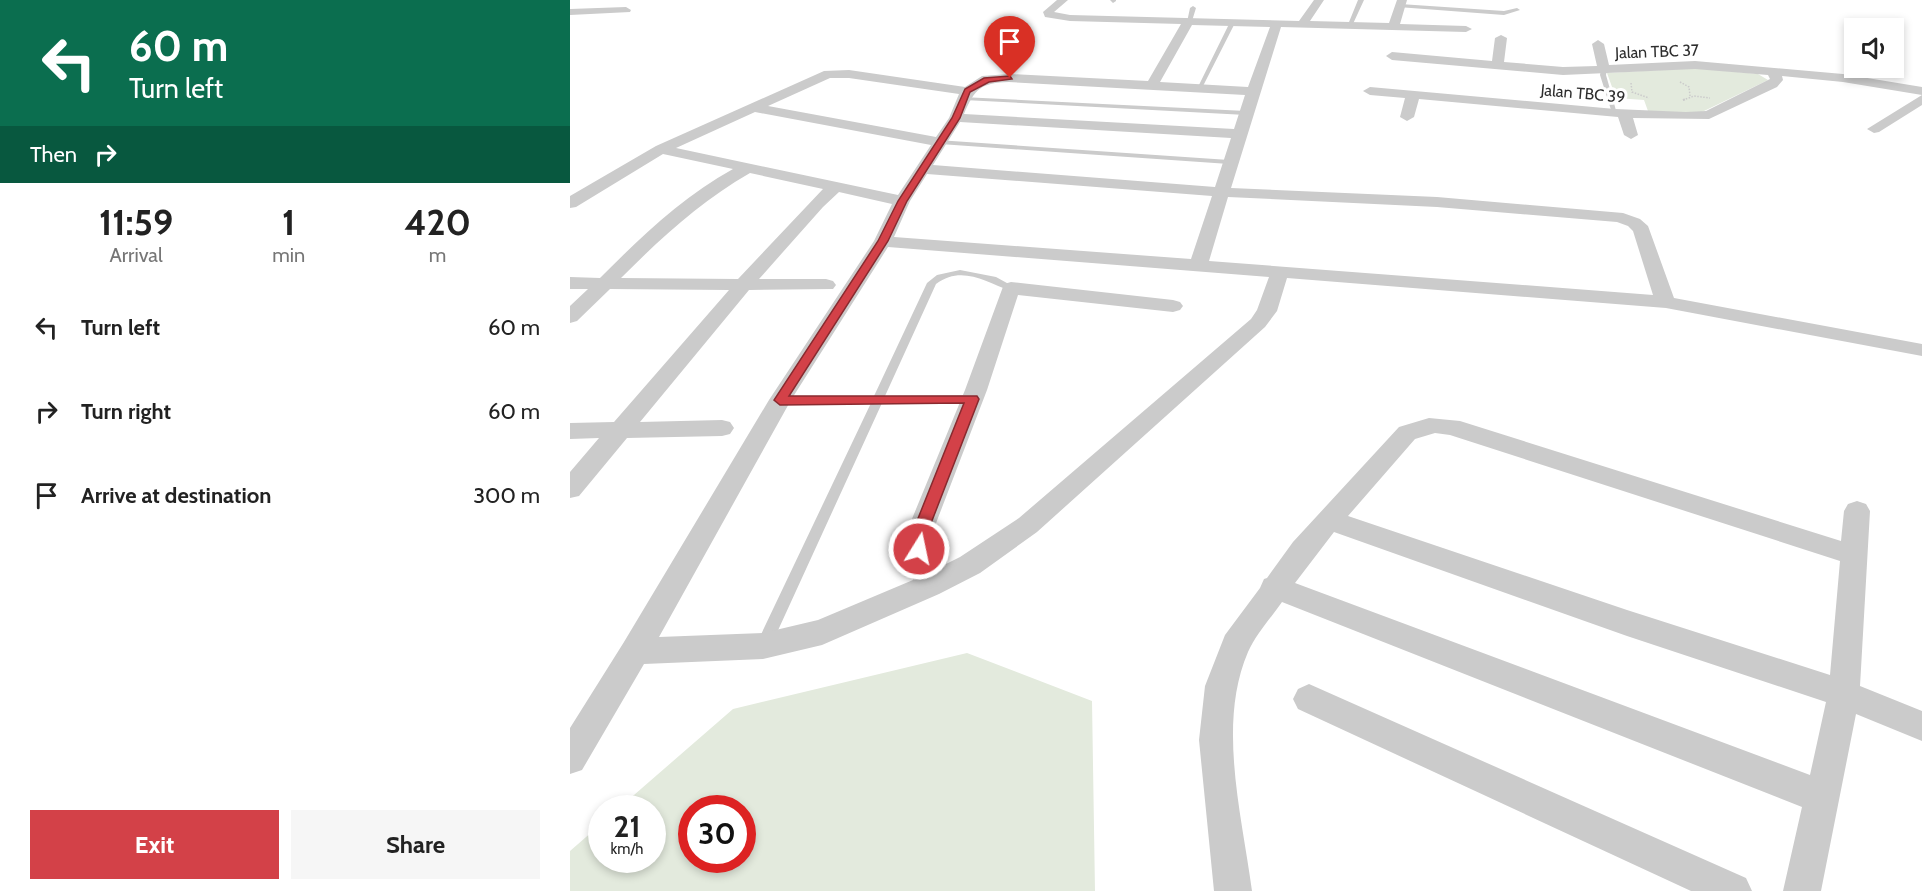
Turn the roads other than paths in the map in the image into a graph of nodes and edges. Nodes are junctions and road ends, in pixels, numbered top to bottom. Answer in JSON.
{"nodes":[{"id":1,"x":1063,"y":0,"type":"edge"},
{"id":2,"x":1319,"y":0,"type":"edge"},
{"id":3,"x":1361,"y":0,"type":"edge"},
{"id":4,"x":1401,"y":3,"type":"edge"},
{"id":5,"x":1193,"y":8,"type":"dead end"},
{"id":6,"x":626,"y":10,"type":"dead end"},
{"id":7,"x":1517,"y":10,"type":"dead end"},
{"id":8,"x":570,"y":12,"type":"edge"},
{"id":9,"x":1189,"y":21,"type":"junction"},
{"id":10,"x":1233,"y":21,"type":"junction"},
{"id":11,"x":1277,"y":23,"type":"junction"},
{"id":12,"x":1303,"y":24,"type":"junction"},
{"id":13,"x":1349,"y":26,"type":"junction"},
{"id":14,"x":1393,"y":27,"type":"junction"},
{"id":15,"x":1466,"y":28,"type":"dead end"},
{"id":16,"x":1501,"y":38,"type":"dead end"},
{"id":17,"x":1598,"y":44,"type":"dead end"},
{"id":18,"x":1392,"y":56,"type":"dead end"},
{"id":19,"x":1498,"y":65,"type":"junction"},
{"id":20,"x":1604,"y":69,"type":"junction"},
{"id":21,"x":1773,"y":72,"type":"junction"},
{"id":22,"x":1152,"y":85,"type":"junction"},
{"id":23,"x":1199,"y":88,"type":"junction"},
{"id":24,"x":1252,"y":91,"type":"junction"},
{"id":25,"x":1370,"y":91,"type":"dead end"},
{"id":26,"x":1922,"y":92,"type":"edge"},
{"id":27,"x":966,"y":94,"type":"junction"},
{"id":28,"x":1413,"y":95,"type":"junction"},
{"id":29,"x":1922,"y":99,"type":"edge"},
{"id":30,"x":754,"y":108,"type":"junction"},
{"id":31,"x":1245,"y":113,"type":"junction"},
{"id":32,"x":1619,"y":113,"type":"junction"},
{"id":33,"x":1407,"y":117,"type":"dead end"},
{"id":34,"x":956,"y":118,"type":"junction"},
{"id":35,"x":1874,"y":129,"type":"dead end"},
{"id":36,"x":1240,"y":134,"type":"junction"},
{"id":37,"x":1630,"y":135,"type":"dead end"},
{"id":38,"x":940,"y":142,"type":"junction"},
{"id":39,"x":661,"y":149,"type":"junction"},
{"id":40,"x":1229,"y":162,"type":"junction"},
{"id":41,"x":747,"y":168,"type":"junction"},
{"id":42,"x":924,"y":169,"type":"junction"},
{"id":43,"x":836,"y":186,"type":"junction"},
{"id":44,"x":1221,"y":192,"type":"junction"},
{"id":45,"x":902,"y":201,"type":"junction"},
{"id":46,"x":570,"y":203,"type":"edge"},
{"id":47,"x":887,"y":234,"type":"junction"},
{"id":48,"x":1201,"y":257,"type":"junction"},
{"id":49,"x":1280,"y":271,"type":"junction"},
{"id":50,"x":570,"y":283,"type":"edge"},
{"id":51,"x":606,"y":283,"type":"junction"},
{"id":52,"x":744,"y":285,"type":"junction"},
{"id":53,"x":826,"y":285,"type":"dead end"},
{"id":54,"x":1011,"y":288,"type":"junction"},
{"id":55,"x":1662,"y":294,"type":"junction"},
{"id":56,"x":1173,"y":306,"type":"dead end"},
{"id":57,"x":570,"y":317,"type":"edge"},
{"id":58,"x":1922,"y":350,"type":"edge"},
{"id":59,"x":877,"y":399,"type":"junction"},
{"id":60,"x":972,"y":399,"type":"junction"},
{"id":61,"x":780,"y":400,"type":"junction"},
{"id":62,"x":722,"y":428,"type":"dead end"},
{"id":63,"x":570,"y":431,"type":"edge"},
{"id":64,"x":618,"y":432,"type":"junction"},
{"id":65,"x":570,"y":489,"type":"edge"},
{"id":66,"x":1857,"y":511,"type":"dead end"},
{"id":67,"x":1329,"y":520,"type":"junction"},
{"id":68,"x":1852,"y":555,"type":"junction"},
{"id":69,"x":929,"y":586,"type":"junction"},
{"id":70,"x":1274,"y":587,"type":"junction"},
{"id":71,"x":763,"y":646,"type":"junction"},
{"id":72,"x":635,"y":651,"type":"junction"},
{"id":73,"x":1844,"y":694,"type":"junction"},
{"id":74,"x":1309,"y":699,"type":"dead end"},
{"id":75,"x":1922,"y":726,"type":"edge"},
{"id":76,"x":570,"y":758,"type":"edge"},
{"id":77,"x":1822,"y":797,"type":"junction"},
{"id":78,"x":1233,"y":891,"type":"edge"},
{"id":79,"x":1733,"y":891,"type":"edge"},
{"id":80,"x":1802,"y":891,"type":"edge"}],
"edges":[{"from":1,"to":9,"type":"street"},
{"from":2,"to":12,"type":"street"},
{"from":3,"to":13,"type":"lane"},
{"from":4,"to":7,"type":"lane"},
{"from":4,"to":14,"type":"street"},
{"from":5,"to":9,"type":"lane"},
{"from":6,"to":8,"type":"street"},
{"from":9,"to":10,"type":"street"},
{"from":9,"to":22,"type":"street"},
{"from":10,"to":11,"type":"street"},
{"from":10,"to":23,"type":"lane"},
{"from":11,"to":12,"type":"street"},
{"from":11,"to":24,"type":"street"},
{"from":12,"to":13,"type":"street"},
{"from":13,"to":14,"type":"street"},
{"from":14,"to":15,"type":"street"},
{"from":16,"to":19,"type":"street"},
{"from":17,"to":20,"type":"street"},
{"from":18,"to":19,"type":"street","name":"Jalan TBC 37"},
{"from":19,"to":20,"type":"street","name":"Jalan TBC 37"},
{"from":20,"to":21,"type":"street","name":"Jalan TBC 37"},
{"from":20,"to":32,"type":"lane"},
{"from":21,"to":26,"type":"street","name":"Jalan TBC 37"},
{"from":21,"to":32,"type":"street","name":"Jalan TBC 39"},
{"from":22,"to":23,"type":"street"},
{"from":22,"to":27,"type":"street"},
{"from":23,"to":24,"type":"street"},
{"from":24,"to":31,"type":"street"},
{"from":25,"to":28,"type":"street","name":"Jalan TBC 39"},
{"from":27,"to":30,"type":"street"},
{"from":27,"to":31,"type":"lane"},
{"from":27,"to":34,"type":"street"},
{"from":28,"to":32,"type":"street","name":"Jalan TBC 39"},
{"from":28,"to":33,"type":"street"},
{"from":29,"to":35,"type":"street"},
{"from":30,"to":38,"type":"street"},
{"from":30,"to":39,"type":"street"},
{"from":31,"to":36,"type":"street"},
{"from":32,"to":37,"type":"street"},
{"from":34,"to":36,"type":"street"},
{"from":34,"to":38,"type":"street"},
{"from":36,"to":40,"type":"street"},
{"from":38,"to":40,"type":"lane"},
{"from":38,"to":42,"type":"street"},
{"from":39,"to":41,"type":"street"},
{"from":39,"to":46,"type":"street"},
{"from":40,"to":44,"type":"street"},
{"from":41,"to":43,"type":"street"},
{"from":41,"to":51,"type":"street"},
{"from":42,"to":44,"type":"street"},
{"from":42,"to":45,"type":"street"},
{"from":43,"to":45,"type":"street"},
{"from":43,"to":52,"type":"street"},
{"from":44,"to":48,"type":"street"},
{"from":44,"to":55,"type":"street"},
{"from":45,"to":47,"type":"street"},
{"from":47,"to":48,"type":"street"},
{"from":47,"to":61,"type":"street"},
{"from":48,"to":49,"type":"street"},
{"from":48,"to":55,"type":"street"},
{"from":49,"to":55,"type":"street"},
{"from":49,"to":69,"type":"street"},
{"from":50,"to":51,"type":"street"},
{"from":51,"to":52,"type":"street"},
{"from":51,"to":57,"type":"street"},
{"from":52,"to":53,"type":"street"},
{"from":52,"to":64,"type":"street"},
{"from":54,"to":56,"type":"street"},
{"from":54,"to":59,"type":"lane"},
{"from":54,"to":60,"type":"street"},
{"from":55,"to":58,"type":"street"},
{"from":59,"to":60,"type":"lane"},
{"from":59,"to":61,"type":"lane"},
{"from":59,"to":71,"type":"lane"},
{"from":60,"to":69,"type":"street"},
{"from":61,"to":72,"type":"street"},
{"from":62,"to":64,"type":"street"},
{"from":63,"to":64,"type":"street"},
{"from":64,"to":65,"type":"street"},
{"from":66,"to":68,"type":"street"},
{"from":67,"to":68,"type":"street"},
{"from":67,"to":70,"type":"street"},
{"from":67,"to":73,"type":"street"},
{"from":68,"to":73,"type":"street"},
{"from":69,"to":71,"type":"street"},
{"from":70,"to":77,"type":"street"},
{"from":70,"to":78,"type":"street"},
{"from":71,"to":72,"type":"street"},
{"from":72,"to":76,"type":"street"},
{"from":73,"to":75,"type":"street"},
{"from":73,"to":77,"type":"street"},
{"from":74,"to":79,"type":"street"},
{"from":77,"to":80,"type":"street"}]}
